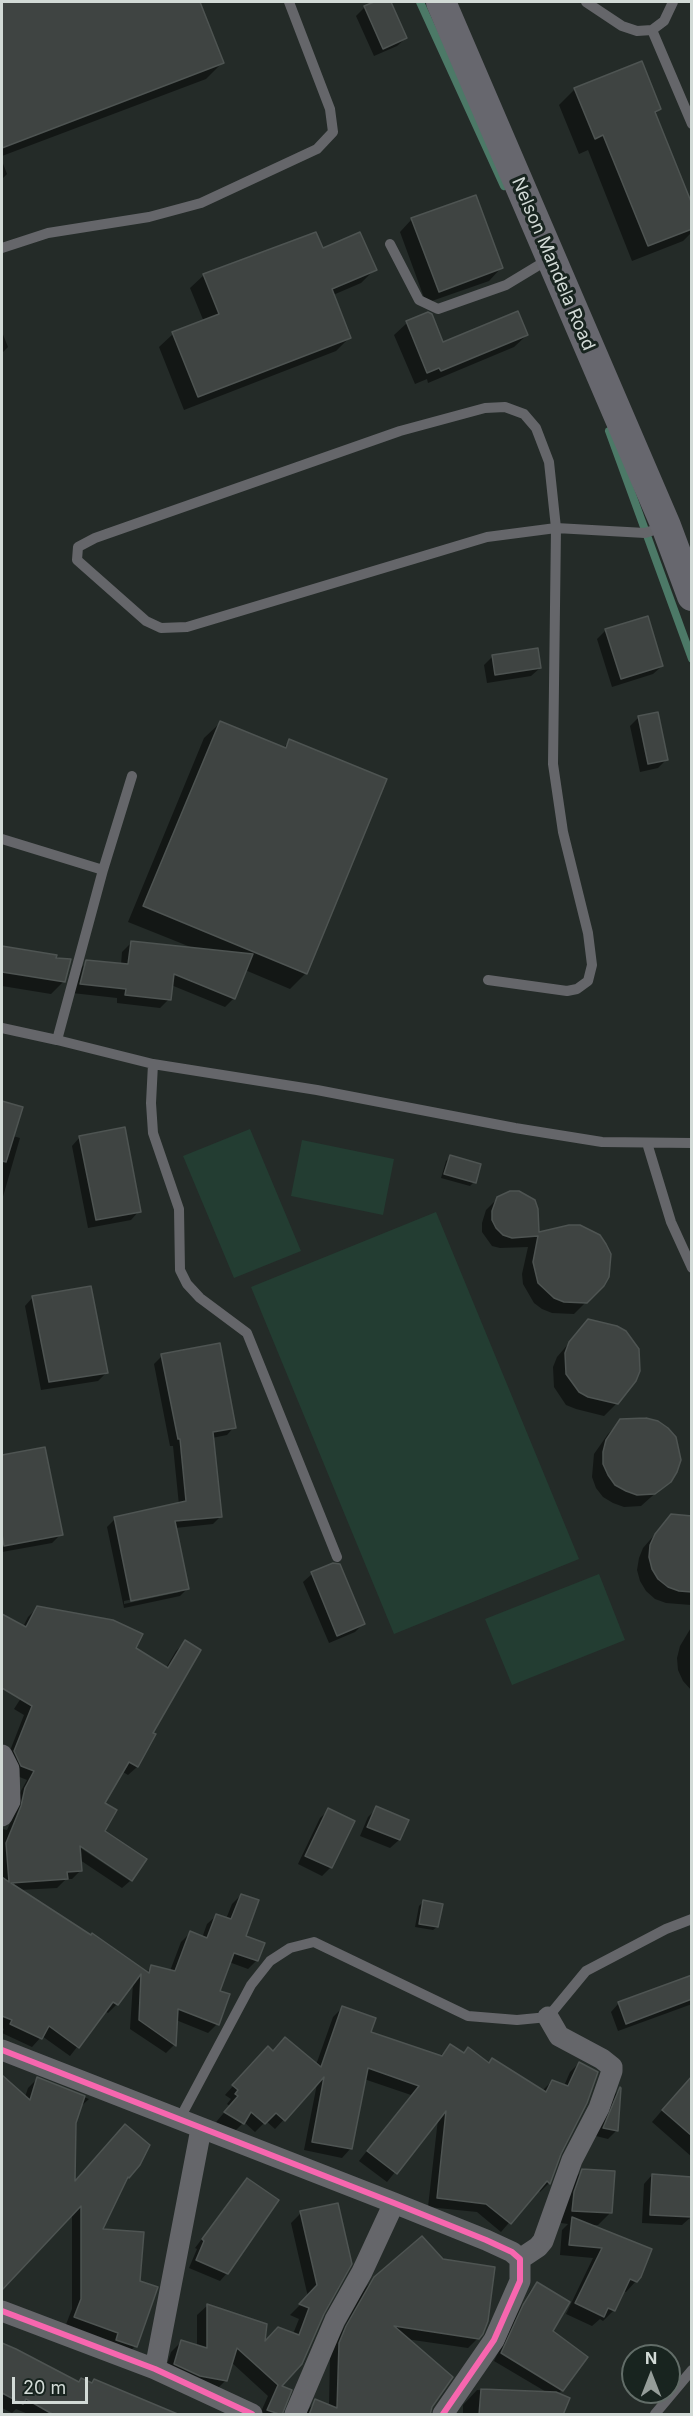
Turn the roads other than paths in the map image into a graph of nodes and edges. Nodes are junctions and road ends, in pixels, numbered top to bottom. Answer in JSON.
{"nodes":[{"id":1,"x":290,"y":2,"type":"edge"},
{"id":2,"x":441,"y":2,"type":"edge"},
{"id":3,"x":586,"y":2,"type":"edge"},
{"id":4,"x":673,"y":2,"type":"edge"},
{"id":5,"x":652,"y":30,"type":"junction"},
{"id":6,"x":692,"y":124,"type":"edge"},
{"id":7,"x":390,"y":244,"type":"dead end"},
{"id":8,"x":2,"y":248,"type":"edge"},
{"id":9,"x":551,"y":259,"type":"junction"},
{"id":10,"x":666,"y":526,"type":"junction"},
{"id":11,"x":556,"y":528,"type":"junction"},
{"id":12,"x":692,"y":568,"type":"edge"},
{"id":13,"x":692,"y":596,"type":"edge"},
{"id":14,"x":132,"y":776,"type":"dead end"},
{"id":15,"x":2,"y":839,"type":"edge"},
{"id":16,"x":103,"y":870,"type":"junction"},
{"id":17,"x":488,"y":980,"type":"dead end"},
{"id":18,"x":2,"y":1028,"type":"edge"},
{"id":19,"x":57,"y":1040,"type":"junction"},
{"id":20,"x":153,"y":1064,"type":"junction"},
{"id":21,"x":647,"y":1143,"type":"junction"},
{"id":22,"x":692,"y":1143,"type":"edge"},
{"id":23,"x":692,"y":1268,"type":"edge"},
{"id":24,"x":337,"y":1557,"type":"dead end"},
{"id":25,"x":2,"y":1755,"type":"edge"},
{"id":26,"x":2,"y":1816,"type":"edge"},
{"id":27,"x":692,"y":1918,"type":"edge"},
{"id":28,"x":548,"y":2017,"type":"junction"},
{"id":29,"x":2,"y":2050,"type":"edge"},
{"id":30,"x":179,"y":2120,"type":"junction"},
{"id":31,"x":201,"y":2129,"type":"junction"},
{"id":32,"x":394,"y":2203,"type":"junction"},
{"id":33,"x":520,"y":2259,"type":"junction"},
{"id":34,"x":2,"y":2312,"type":"edge"},
{"id":35,"x":155,"y":2370,"type":"junction"},
{"id":36,"x":692,"y":2370,"type":"edge"},
{"id":37,"x":252,"y":2415,"type":"edge"},
{"id":38,"x":295,"y":2415,"type":"edge"},
{"id":39,"x":443,"y":2415,"type":"edge"},
{"id":40,"x":655,"y":2415,"type":"edge"}],
"edges":[{"from":1,"to":8,"type":"lane"},
{"from":2,"to":9,"type":"main road","name":"Nelson Mandela Road"},
{"from":3,"to":5,"type":"lane"},
{"from":4,"to":5,"type":"lane"},
{"from":5,"to":6,"type":"lane"},
{"from":7,"to":9,"type":"lane"},
{"from":9,"to":10,"type":"main road","name":"Nelson Mandela Road"},
{"from":10,"to":11,"type":"lane"},
{"from":10,"to":12,"type":"main road","name":"Nelson Mandela Road"},
{"from":10,"to":13,"type":"main road","name":"Nelson Mandela Road"},
{"from":11,"to":11,"type":"lane"},
{"from":11,"to":17,"type":"lane"},
{"from":14,"to":16,"type":"lane"},
{"from":15,"to":16,"type":"lane"},
{"from":16,"to":19,"type":"lane"},
{"from":18,"to":19,"type":"lane"},
{"from":19,"to":20,"type":"lane"},
{"from":20,"to":21,"type":"lane"},
{"from":20,"to":24,"type":"lane"},
{"from":21,"to":22,"type":"lane"},
{"from":21,"to":23,"type":"lane"},
{"from":25,"to":26,"type":"street"},
{"from":27,"to":28,"type":"lane"},
{"from":28,"to":30,"type":"lane"},
{"from":28,"to":33,"type":"street"},
{"from":29,"to":30,"type":"street"},
{"from":30,"to":31,"type":"street"},
{"from":31,"to":32,"type":"street"},
{"from":31,"to":35,"type":"street"},
{"from":32,"to":33,"type":"street"},
{"from":32,"to":38,"type":"street"},
{"from":33,"to":39,"type":"street"},
{"from":34,"to":35,"type":"street"},
{"from":35,"to":37,"type":"street"},
{"from":36,"to":40,"type":"lane"}]}
